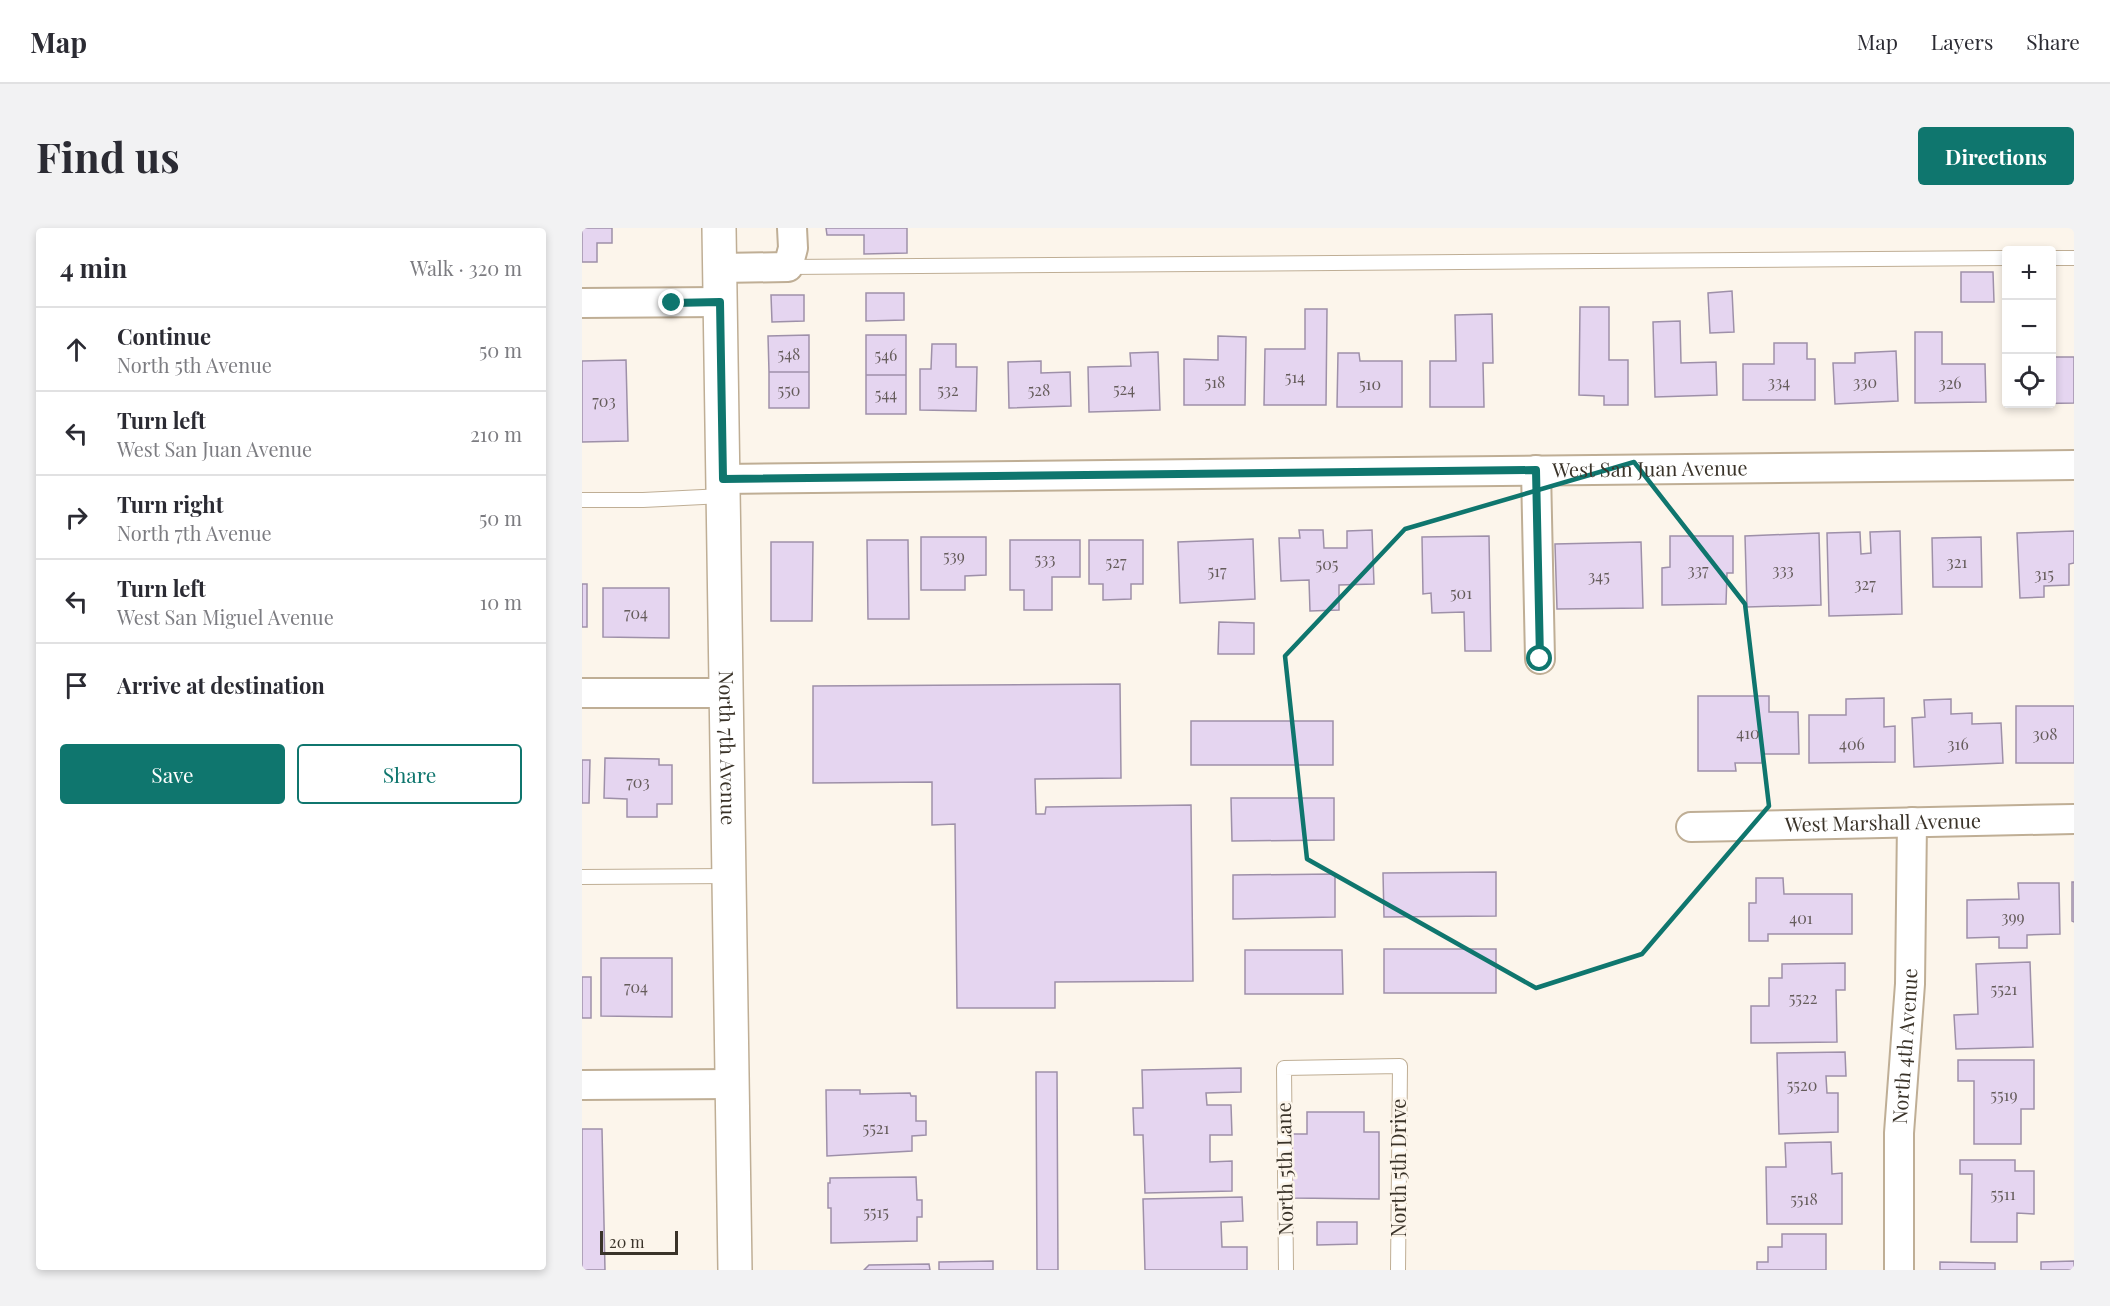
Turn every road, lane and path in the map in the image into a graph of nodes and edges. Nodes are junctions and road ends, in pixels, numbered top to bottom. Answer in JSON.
{"nodes":[{"id":1,"x":719,"y":228,"type":"edge"},
{"id":2,"x":792,"y":228,"type":"edge"},
{"id":3,"x":2002,"y":258,"type":"edge"},
{"id":4,"x":2056,"y":258,"type":"edge"},
{"id":5,"x":2074,"y":258,"type":"edge"},
{"id":6,"x":788,"y":267,"type":"junction"},
{"id":7,"x":719,"y":268,"type":"junction"},
{"id":8,"x":720,"y":302,"type":"junction"},
{"id":9,"x":582,"y":303,"type":"edge"},
{"id":10,"x":2074,"y":465,"type":"edge"},
{"id":11,"x":1536,"y":470,"type":"junction"},
{"id":12,"x":723,"y":488,"type":"junction"},
{"id":13,"x":582,"y":500,"type":"edge"},
{"id":14,"x":1540,"y":659,"type":"dead end"},
{"id":15,"x":582,"y":693,"type":"edge"},
{"id":16,"x":726,"y":693,"type":"junction"},
{"id":17,"x":2074,"y":819,"type":"edge"},
{"id":18,"x":1912,"y":822,"type":"junction"},
{"id":19,"x":1691,"y":827,"type":"dead end"},
{"id":20,"x":730,"y":876,"type":"junction"},
{"id":21,"x":582,"y":878,"type":"edge"},
{"id":22,"x":1400,"y":1066,"type":"joint"},
{"id":23,"x":733,"y":1084,"type":"junction"},
{"id":24,"x":582,"y":1085,"type":"edge"},
{"id":25,"x":735,"y":1270,"type":"edge"},
{"id":26,"x":1286,"y":1270,"type":"edge"},
{"id":27,"x":1398,"y":1270,"type":"edge"},
{"id":28,"x":1899,"y":1270,"type":"edge"}],
"edges":[{"from":1,"to":7,"type":"main road","name":"North 7th Avenue"},
{"from":2,"to":6,"type":"street"},
{"from":3,"to":6,"type":"lane"},
{"from":4,"to":5,"type":"lane"},
{"from":6,"to":7,"type":"street"},
{"from":7,"to":8,"type":"main road","name":"North 7th Avenue"},
{"from":8,"to":9,"type":"street"},
{"from":8,"to":12,"type":"main road","name":"North 7th Avenue"},
{"from":10,"to":11,"type":"street","name":"West San Juan Avenue"},
{"from":11,"to":12,"type":"street","name":"West San Juan Avenue"},
{"from":11,"to":14,"type":"street"},
{"from":12,"to":13,"type":"lane"},
{"from":12,"to":16,"type":"main road","name":"North 7th Avenue"},
{"from":15,"to":16,"type":"street"},
{"from":16,"to":20,"type":"main road","name":"North 7th Avenue"},
{"from":17,"to":18,"type":"street","name":"West Marshall Avenue"},
{"from":18,"to":19,"type":"street","name":"West Marshall Avenue"},
{"from":18,"to":28,"type":"street","name":"North 4th Avenue"},
{"from":20,"to":21,"type":"lane"},
{"from":20,"to":23,"type":"main road","name":"North 7th Avenue"},
{"from":22,"to":26,"type":"lane","name":"North 5th Lane"},
{"from":22,"to":27,"type":"lane","name":"North 5th Drive"},
{"from":23,"to":24,"type":"street"},
{"from":23,"to":25,"type":"main road","name":"North 7th Avenue"}]}
